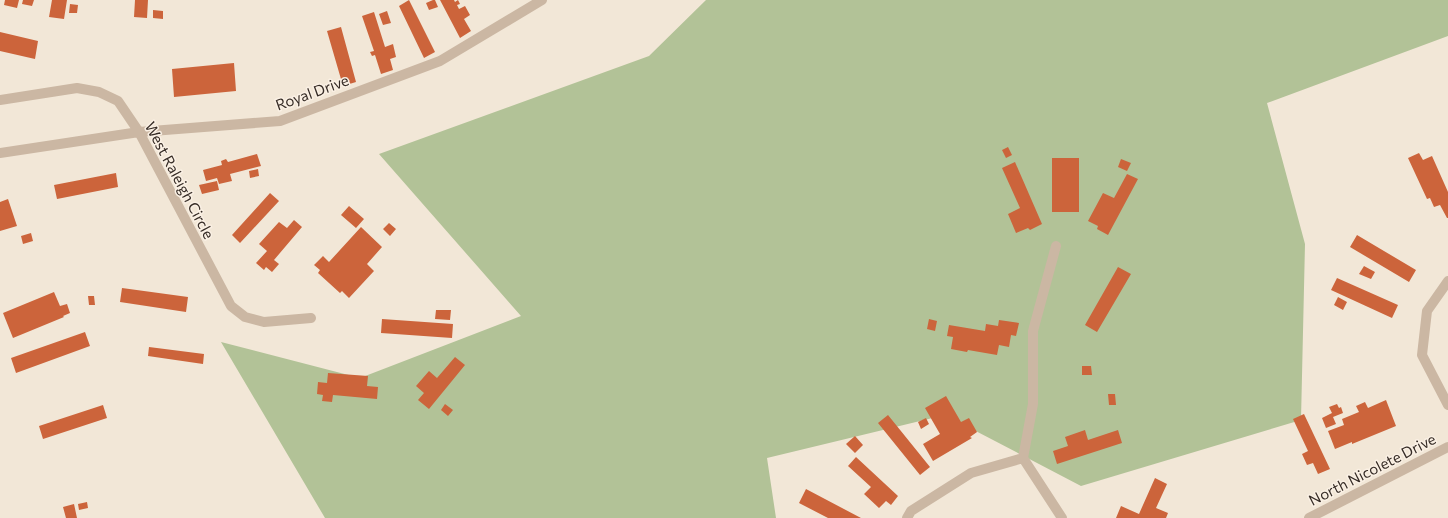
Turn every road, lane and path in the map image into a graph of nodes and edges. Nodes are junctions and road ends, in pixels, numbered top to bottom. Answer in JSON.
{"nodes":[{"id":1,"x":542,"y":0,"type":"edge"},
{"id":2,"x":0,"y":100,"type":"edge"},
{"id":3,"x":139,"y":132,"type":"junction"},
{"id":4,"x":0,"y":153,"type":"edge"},
{"id":5,"x":1056,"y":246,"type":"dead end"},
{"id":6,"x":1448,"y":281,"type":"edge"},
{"id":7,"x":311,"y":318,"type":"dead end"},
{"id":8,"x":1448,"y":405,"type":"edge"},
{"id":9,"x":1448,"y":447,"type":"edge"},
{"id":10,"x":1023,"y":458,"type":"junction"},
{"id":11,"x":907,"y":518,"type":"edge"},
{"id":12,"x":1062,"y":518,"type":"edge"},
{"id":13,"x":1309,"y":518,"type":"edge"}],
"edges":[{"from":1,"to":3,"type":"street","name":"Royal Drive"},
{"from":2,"to":3,"type":"street","name":"West Raleigh Circle"},
{"from":3,"to":4,"type":"street","name":"Royal Drive"},
{"from":3,"to":7,"type":"street","name":"West Raleigh Circle"},
{"from":5,"to":10,"type":"street"},
{"from":6,"to":8,"type":"street"},
{"from":9,"to":13,"type":"street","name":"North Nicolete Drive"},
{"from":10,"to":11,"type":"street"},
{"from":10,"to":12,"type":"street"}]}
